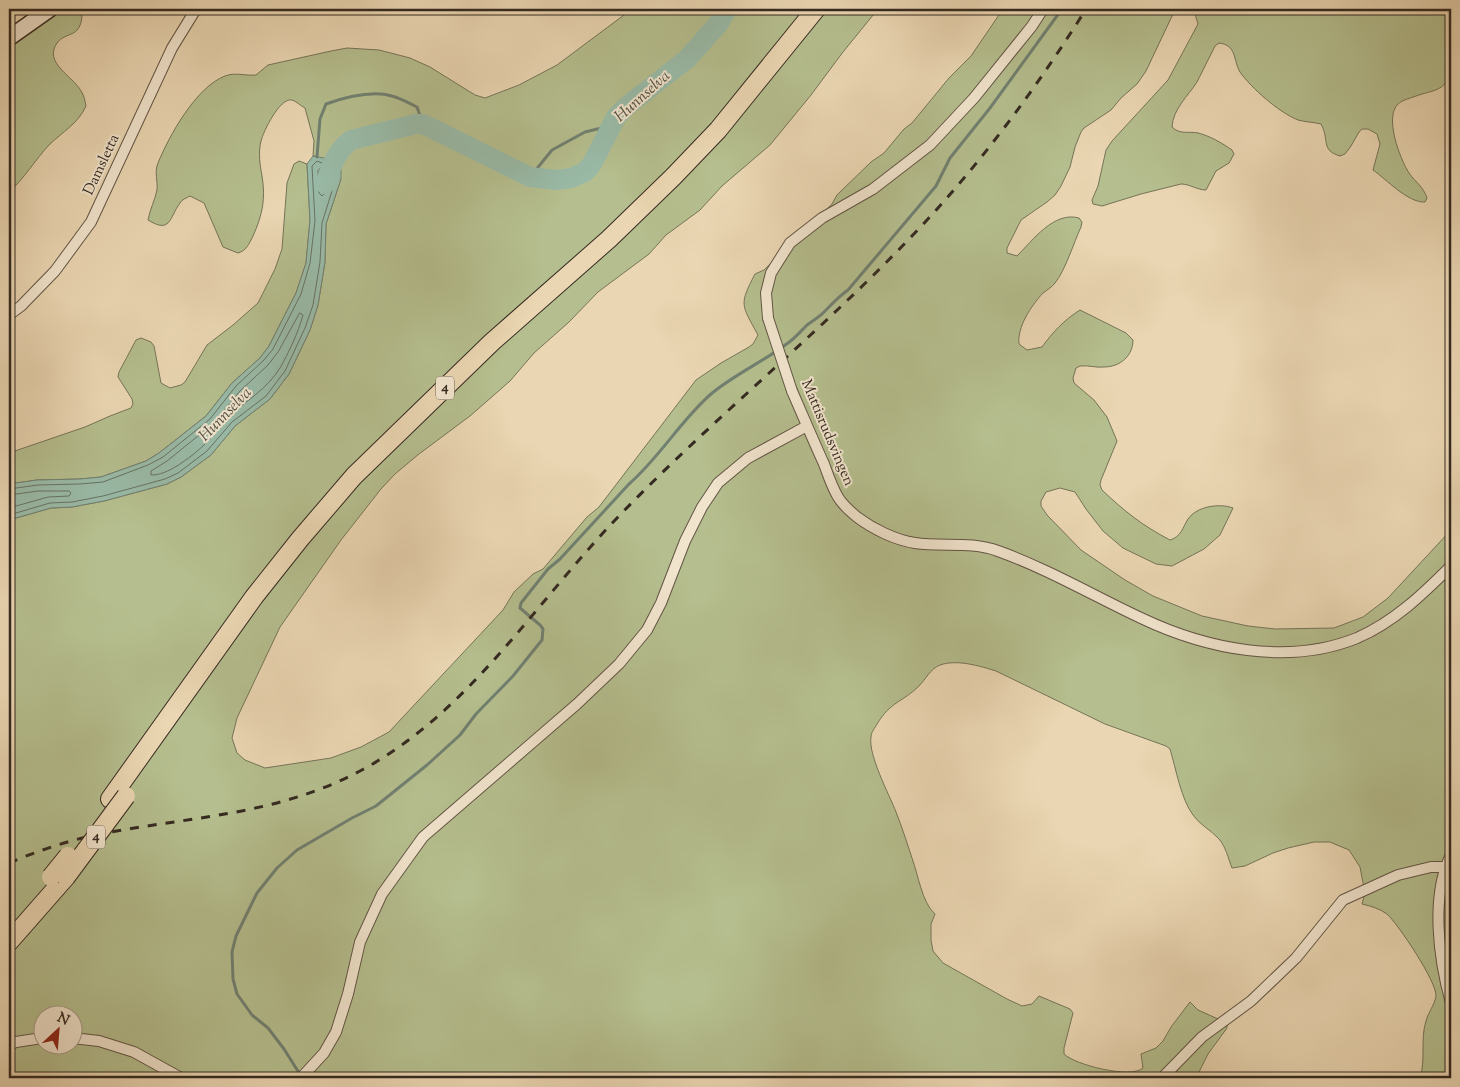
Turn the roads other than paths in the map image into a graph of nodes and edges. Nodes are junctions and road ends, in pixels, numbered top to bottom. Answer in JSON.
{"nodes":[{"id":1,"x":50,"y":9,"type":"edge"},
{"id":2,"x":196,"y":9,"type":"edge"},
{"id":3,"x":816,"y":9,"type":"edge"},
{"id":4,"x":829,"y":9,"type":"edge"},
{"id":5,"x":1043,"y":9,"type":"edge"},
{"id":6,"x":9,"y":38,"type":"edge"},
{"id":7,"x":9,"y":315,"type":"edge"},
{"id":8,"x":807,"y":426,"type":"junction"},
{"id":9,"x":1451,"y":566,"type":"edge"},
{"id":10,"x":118,"y":798,"type":"junction"},
{"id":11,"x":1451,"y":855,"type":"edge"},
{"id":12,"x":1446,"y":868,"type":"junction"},
{"id":13,"x":58,"y":877,"type":"junction"},
{"id":14,"x":9,"y":925,"type":"edge"},
{"id":15,"x":9,"y":942,"type":"edge"},
{"id":16,"x":1451,"y":1003,"type":"edge"},
{"id":17,"x":82,"y":1039,"type":"edge"},
{"id":18,"x":32,"y":1040,"type":"edge"},
{"id":19,"x":9,"y":1045,"type":"edge"},
{"id":20,"x":180,"y":1078,"type":"edge"},
{"id":21,"x":301,"y":1078,"type":"edge"},
{"id":22,"x":1162,"y":1078,"type":"edge"}],
"edges":[{"from":1,"to":6,"type":"main road"},
{"from":2,"to":7,"type":"street","name":"Damsletta"},
{"from":3,"to":10,"type":"highway","number":"4"},
{"from":4,"to":10,"type":"highway","number":"4"},
{"from":5,"to":8,"type":"street","name":"Mattisrudsvingen","bridge":true},
{"from":8,"to":9,"type":"street","name":"Mattisrudsvingen"},
{"from":8,"to":21,"type":"street"},
{"from":10,"to":13,"type":"highway","number":"4","bridge":true},
{"from":11,"to":12,"type":"street"},
{"from":12,"to":16,"type":"street"},
{"from":12,"to":22,"type":"street"},
{"from":13,"to":14,"type":"highway","number":"4"},
{"from":13,"to":15,"type":"highway","number":"4"},
{"from":17,"to":20,"type":"street"},
{"from":18,"to":19,"type":"street"}]}
